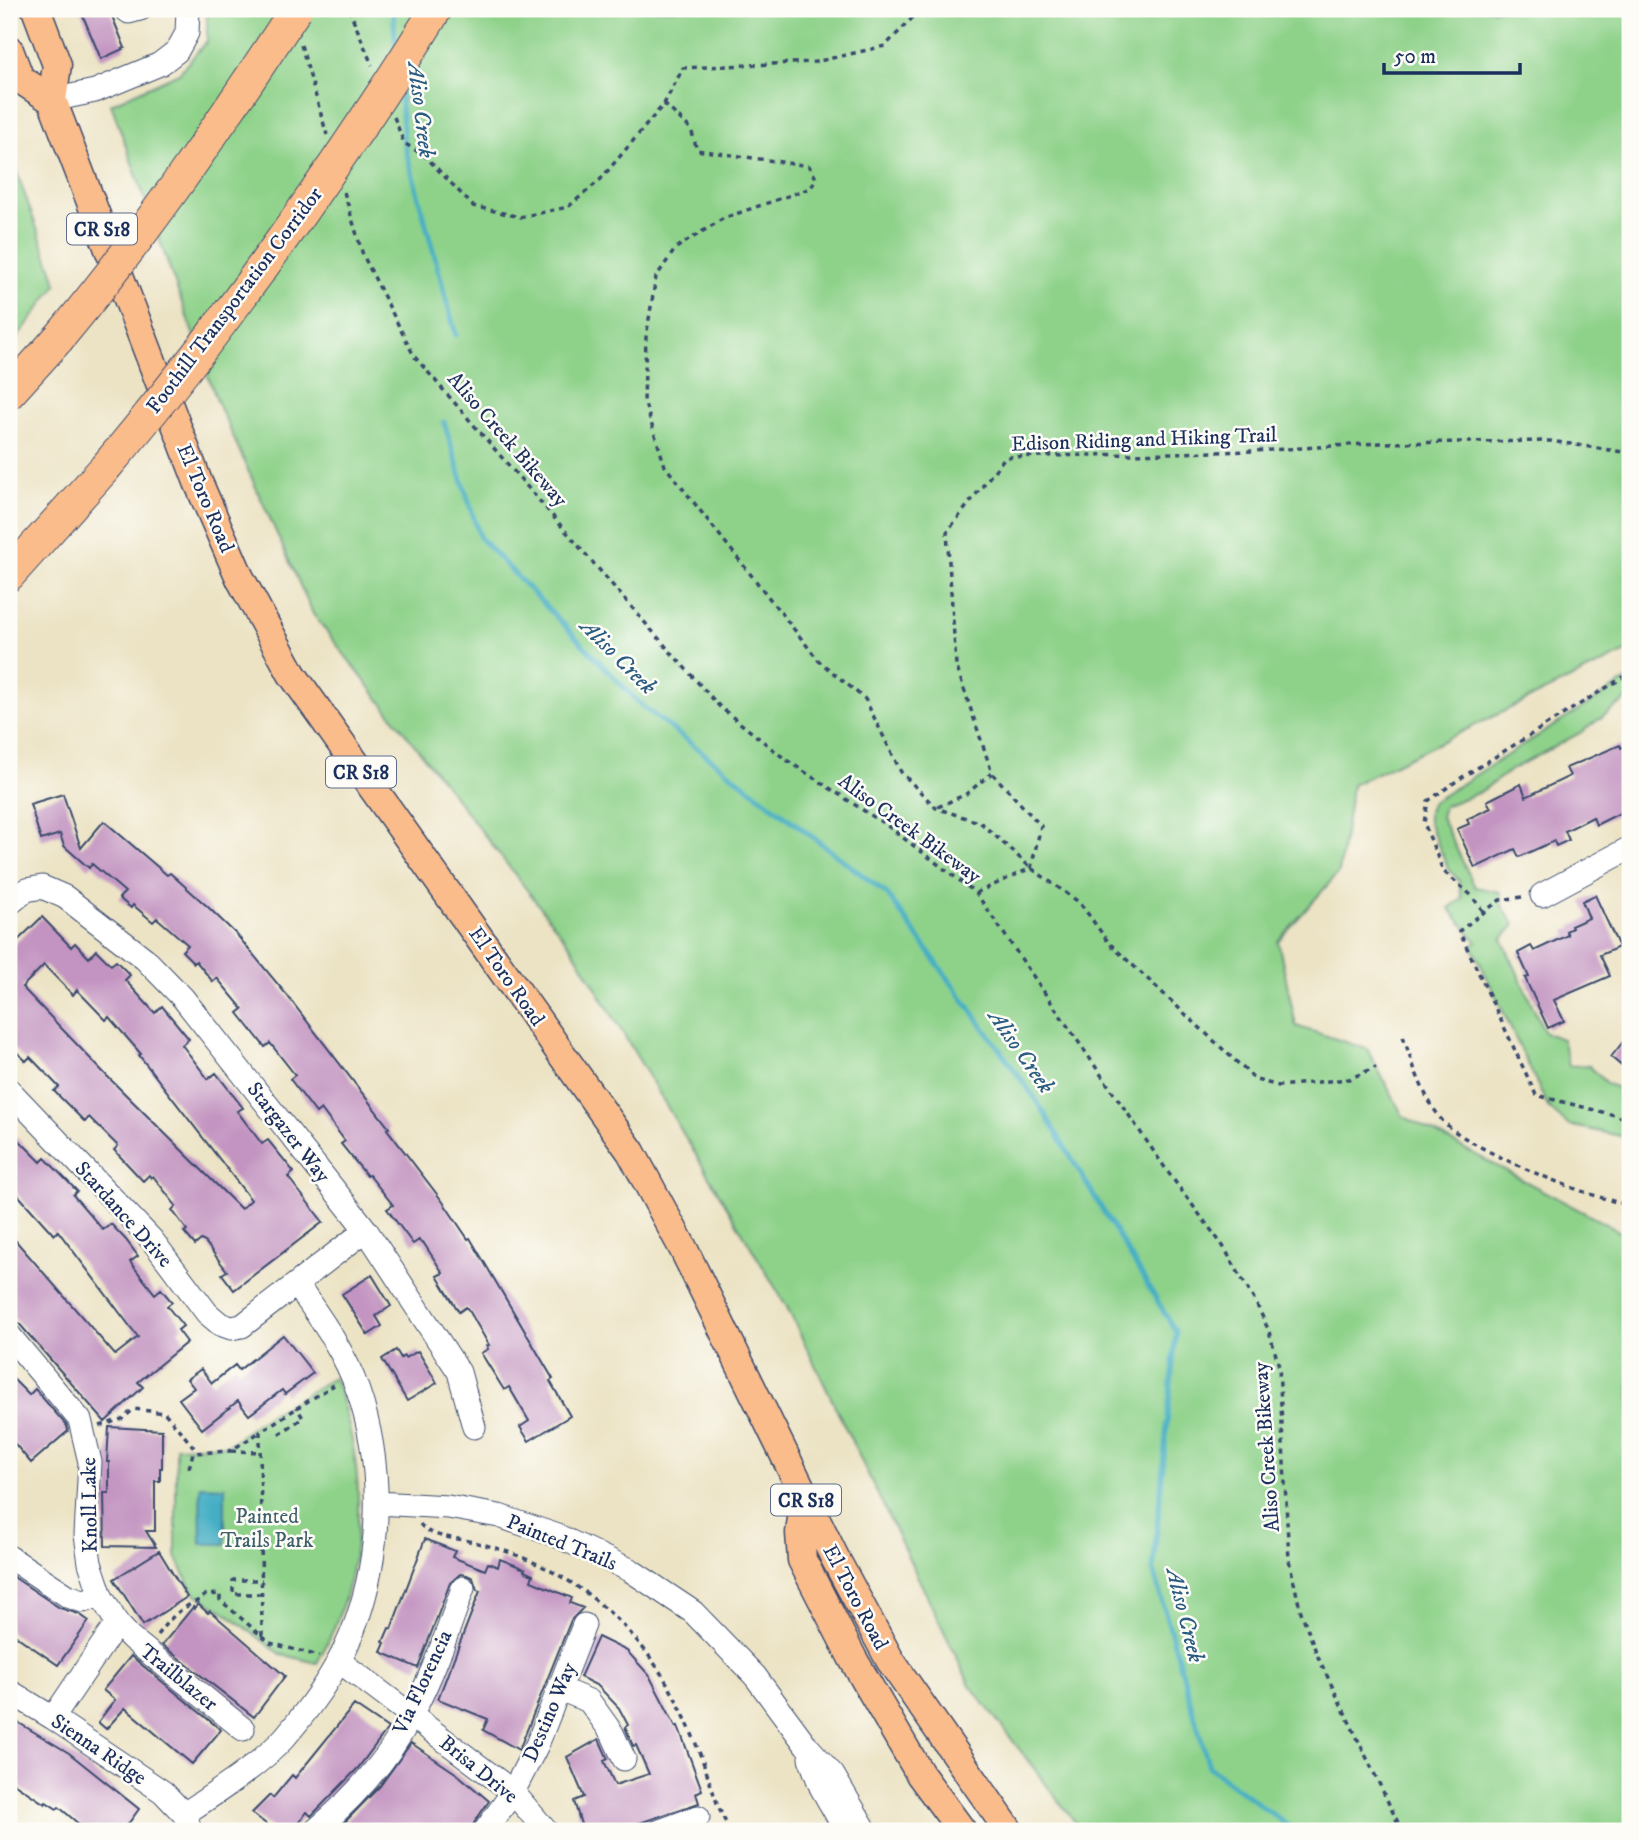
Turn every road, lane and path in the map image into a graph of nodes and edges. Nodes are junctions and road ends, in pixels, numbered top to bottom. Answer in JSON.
{"nodes":[{"id":1,"x":36,"y":9,"type":"edge"},
{"id":2,"x":125,"y":9,"type":"edge"},
{"id":3,"x":140,"y":9,"type":"edge"},
{"id":4,"x":188,"y":9,"type":"edge"},
{"id":5,"x":296,"y":9,"type":"edge"},
{"id":6,"x":349,"y":9,"type":"edge"},
{"id":7,"x":436,"y":9,"type":"edge"},
{"id":8,"x":921,"y":9,"type":"edge"},
{"id":9,"x":301,"y":44,"type":"dead end"},
{"id":10,"x":9,"y":50,"type":"edge"},
{"id":11,"x":374,"y":70,"type":"dead end"},
{"id":12,"x":52,"y":100,"type":"junction"},
{"id":13,"x":664,"y":104,"type":"junction"},
{"id":14,"x":389,"y":106,"type":"dead end"},
{"id":15,"x":328,"y":141,"type":"dead end"},
{"id":16,"x":344,"y":192,"type":"dead end"},
{"id":17,"x":9,"y":394,"type":"edge"},
{"id":18,"x":1630,"y":453,"type":"edge"},
{"id":19,"x":9,"y":575,"type":"edge"},
{"id":20,"x":1630,"y":673,"type":"edge"},
{"id":21,"x":992,"y":773,"type":"junction"},
{"id":22,"x":936,"y":808,"type":"junction"},
{"id":23,"x":1630,"y":848,"type":"edge"},
{"id":24,"x":1031,"y":868,"type":"junction"},
{"id":25,"x":976,"y":894,"type":"junction"},
{"id":26,"x":1542,"y":895,"type":"joint"},
{"id":27,"x":9,"y":904,"type":"edge"},
{"id":28,"x":1483,"y":911,"type":"junction"},
{"id":29,"x":1403,"y":1036,"type":"dead end"},
{"id":30,"x":1376,"y":1067,"type":"dead end"},
{"id":31,"x":9,"y":1090,"type":"edge"},
{"id":32,"x":1630,"y":1119,"type":"edge"},
{"id":33,"x":1630,"y":1205,"type":"edge"},
{"id":34,"x":366,"y":1230,"type":"junction"},
{"id":35,"x":297,"y":1285,"type":"junction"},
{"id":36,"x":9,"y":1335,"type":"edge"},
{"id":37,"x":350,"y":1374,"type":"junction"},
{"id":38,"x":297,"y":1408,"type":"junction"},
{"id":39,"x":474,"y":1427,"type":"dead end"},
{"id":40,"x":84,"y":1433,"type":"junction"},
{"id":41,"x":261,"y":1433,"type":"junction"},
{"id":42,"x":279,"y":1434,"type":"dead end"},
{"id":43,"x":197,"y":1451,"type":"junction"},
{"id":44,"x":230,"y":1451,"type":"junction"},
{"id":45,"x":261,"y":1452,"type":"junction"},
{"id":46,"x":189,"y":1468,"type":"dead end"},
{"id":47,"x":805,"y":1497,"type":"junction"},
{"id":48,"x":377,"y":1503,"type":"junction"},
{"id":49,"x":9,"y":1557,"type":"edge"},
{"id":50,"x":262,"y":1580,"type":"junction"},
{"id":51,"x":463,"y":1588,"type":"dead end"},
{"id":52,"x":262,"y":1594,"type":"junction"},
{"id":53,"x":100,"y":1596,"type":"junction"},
{"id":54,"x":117,"y":1623,"type":"junction"},
{"id":55,"x":584,"y":1625,"type":"dead end"},
{"id":56,"x":262,"y":1636,"type":"junction"},
{"id":57,"x":146,"y":1650,"type":"junction"},
{"id":58,"x":338,"y":1662,"type":"junction"},
{"id":59,"x":560,"y":1689,"type":"junction"},
{"id":60,"x":9,"y":1691,"type":"edge"},
{"id":61,"x":411,"y":1716,"type":"junction"},
{"id":62,"x":53,"y":1718,"type":"junction"},
{"id":63,"x":243,"y":1729,"type":"dead end"},
{"id":64,"x":806,"y":1745,"type":"junction"},
{"id":65,"x":624,"y":1759,"type":"dead end"},
{"id":66,"x":513,"y":1792,"type":"junction"},
{"id":67,"x":698,"y":1817,"type":"dead end"},
{"id":68,"x":188,"y":1823,"type":"edge"},
{"id":69,"x":315,"y":1831,"type":"edge"},
{"id":70,"x":485,"y":1831,"type":"edge"},
{"id":71,"x":547,"y":1831,"type":"edge"},
{"id":72,"x":660,"y":1831,"type":"edge"},
{"id":73,"x":846,"y":1831,"type":"edge"},
{"id":74,"x":866,"y":1831,"type":"edge"},
{"id":75,"x":962,"y":1831,"type":"edge"},
{"id":76,"x":1009,"y":1831,"type":"edge"},
{"id":77,"x":1402,"y":1831,"type":"edge"}],
"edges":[{"from":1,"to":12,"type":"main road","name":"El Toro Road","number":"CR S18"},
{"from":2,"to":3,"type":"street"},
{"from":4,"to":12,"type":"street"},
{"from":5,"to":17,"type":"highway","bridge":true},
{"from":6,"to":11,"type":"path"},
{"from":7,"to":19,"type":"highway","name":"Foothill Transportation Corridor","bridge":true},
{"from":8,"to":13,"type":"path"},
{"from":9,"to":15,"type":"path"},
{"from":10,"to":12,"type":"main road"},
{"from":12,"to":47,"type":"main road","name":"El Toro Road","number":"CR S18"},
{"from":13,"to":14,"type":"path"},
{"from":13,"to":22,"type":"path"},
{"from":16,"to":25,"type":"path","name":"Aliso Creek Bikeway"},
{"from":18,"to":21,"type":"path","name":"Edison Riding and Hiking Trail"},
{"from":20,"to":28,"type":"path"},
{"from":21,"to":22,"type":"path"},
{"from":21,"to":24,"type":"path","name":"Edison Riding and Hiking Trail"},
{"from":22,"to":24,"type":"path"},
{"from":23,"to":26,"type":"street"},
{"from":24,"to":25,"type":"path"},
{"from":24,"to":30,"type":"path"},
{"from":25,"to":77,"type":"path","name":"Aliso Creek Bikeway"},
{"from":26,"to":28,"type":"path"},
{"from":27,"to":34,"type":"street","name":"Stargazer Way"},
{"from":28,"to":32,"type":"path"},
{"from":29,"to":33,"type":"path"},
{"from":31,"to":35,"type":"street","name":"Stardance Drive"},
{"from":34,"to":35,"type":"street"},
{"from":34,"to":39,"type":"street","name":"Stargazer Way"},
{"from":35,"to":37,"type":"street"},
{"from":36,"to":40,"type":"street","name":"Knoll Lake"},
{"from":37,"to":38,"type":"path"},
{"from":37,"to":48,"type":"street"},
{"from":38,"to":41,"type":"path"},
{"from":38,"to":42,"type":"path"},
{"from":40,"to":43,"type":"path"},
{"from":40,"to":53,"type":"street","name":"Knoll Lake"},
{"from":41,"to":44,"type":"path"},
{"from":41,"to":45,"type":"path"},
{"from":43,"to":44,"type":"path"},
{"from":43,"to":46,"type":"path"},
{"from":44,"to":45,"type":"path"},
{"from":45,"to":50,"type":"path"},
{"from":47,"to":75,"type":"main road"},
{"from":47,"to":76,"type":"main road","name":"El Toro Road","number":"CR S18"},
{"from":48,"to":58,"type":"street"},
{"from":48,"to":64,"type":"street","name":"Painted Trails"},
{"from":49,"to":53,"type":"street"},
{"from":50,"to":52,"type":"path"},
{"from":50,"to":52,"type":"path"},
{"from":51,"to":61,"type":"street","name":"Via Florencia"},
{"from":52,"to":56,"type":"path"},
{"from":53,"to":54,"type":"street","name":"Knoll Lake"},
{"from":54,"to":57,"type":"street","name":"Trailblazer"},
{"from":54,"to":62,"type":"street"},
{"from":55,"to":59,"type":"street","name":"Destino Way"},
{"from":56,"to":57,"type":"path"},
{"from":56,"to":58,"type":"path"},
{"from":57,"to":63,"type":"street","name":"Trailblazer"},
{"from":58,"to":61,"type":"street","name":"Brisa Drive"},
{"from":58,"to":68,"type":"street"},
{"from":59,"to":65,"type":"street"},
{"from":59,"to":66,"type":"street","name":"Destino Way"},
{"from":60,"to":62,"type":"street","name":"Sienna Ridge"},
{"from":61,"to":66,"type":"street","name":"Brisa Drive"},
{"from":61,"to":69,"type":"street","name":"Via Florencia"},
{"from":62,"to":68,"type":"street","name":"Sienna Ridge"},
{"from":64,"to":73,"type":"street","name":"Painted Trails"},
{"from":64,"to":74,"type":"street","name":"Painted Trails"},
{"from":66,"to":70,"type":"street","name":"Destino Way"},
{"from":66,"to":71,"type":"street","name":"Brisa Drive"},
{"from":67,"to":72,"type":"street"}]}
